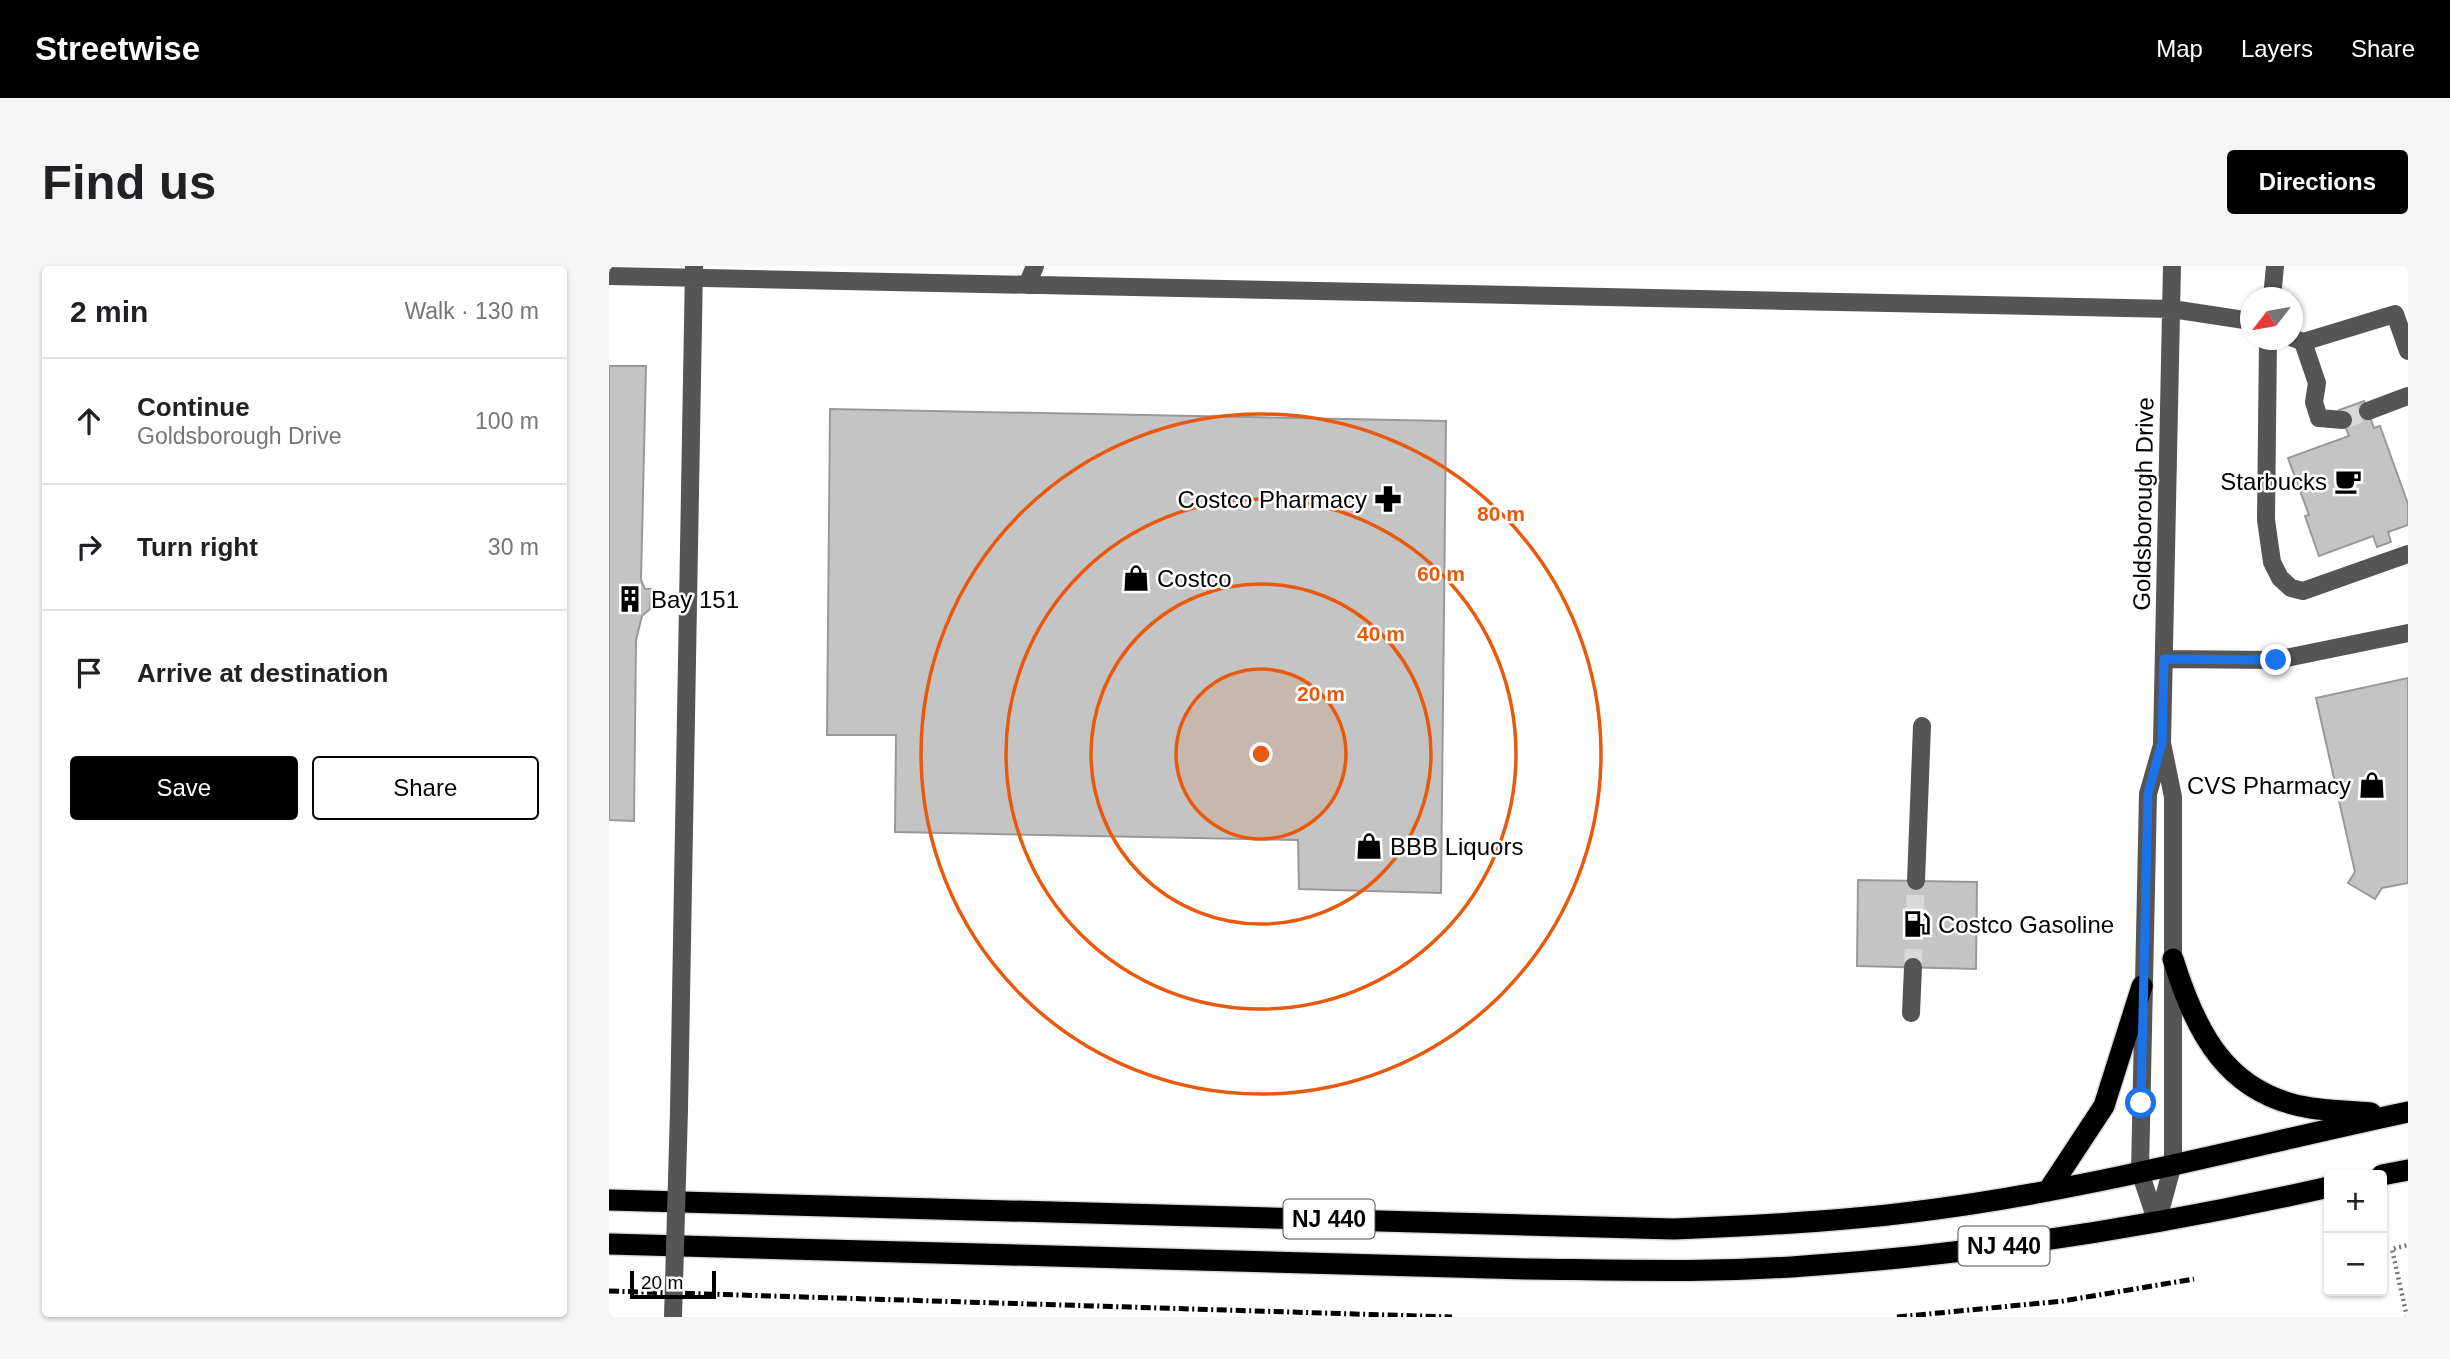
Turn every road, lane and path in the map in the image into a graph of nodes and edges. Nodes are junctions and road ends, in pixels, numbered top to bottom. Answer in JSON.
{"nodes":[{"id":1,"x":1035,"y":266,"type":"edge"},
{"id":2,"x":2172,"y":266,"type":"edge"},
{"id":3,"x":2275,"y":266,"type":"edge"},
{"id":4,"x":694,"y":272,"type":"edge"},
{"id":5,"x":609,"y":276,"type":"edge"},
{"id":6,"x":1027,"y":285,"type":"junction"},
{"id":7,"x":2273,"y":287,"type":"edge"},
{"id":8,"x":2172,"y":309,"type":"junction"},
{"id":9,"x":2401,"y":312,"type":"edge"},
{"id":10,"x":2240,"y":319,"type":"edge"},
{"id":11,"x":2303,"y":338,"type":"edge"},
{"id":12,"x":2268,"y":350,"type":"edge"},
{"id":13,"x":2302,"y":350,"type":"edge"},
{"id":14,"x":2408,"y":351,"type":"edge"},
{"id":15,"x":2408,"y":397,"type":"edge"},
{"id":16,"x":2368,"y":411,"type":"tunnel mouth"},
{"id":17,"x":2343,"y":420,"type":"tunnel mouth"},
{"id":18,"x":2408,"y":554,"type":"edge"},
{"id":19,"x":2408,"y":633,"type":"edge"},
{"id":20,"x":2164,"y":659,"type":"junction"},
{"id":21,"x":1922,"y":726,"type":"dead end"},
{"id":22,"x":2162,"y":743,"type":"junction"},
{"id":23,"x":1916,"y":881,"type":"tunnel mouth"},
{"id":24,"x":2173,"y":959,"type":"junction"},
{"id":25,"x":1913,"y":967,"type":"tunnel mouth"},
{"id":26,"x":2142,"y":986,"type":"junction"},
{"id":27,"x":1911,"y":1013,"type":"dead end"},
{"id":28,"x":2401,"y":1113,"type":"edge"},
{"id":29,"x":2173,"y":1164,"type":"junction"},
{"id":30,"x":2408,"y":1170,"type":"edge"},
{"id":31,"x":2140,"y":1172,"type":"junction"},
{"id":32,"x":2387,"y":1174,"type":"edge"},
{"id":33,"x":2324,"y":1188,"type":"edge"},
{"id":34,"x":2047,"y":1191,"type":"junction"},
{"id":35,"x":609,"y":1200,"type":"edge"},
{"id":36,"x":2157,"y":1223,"type":"junction"},
{"id":37,"x":609,"y":1244,"type":"edge"},
{"id":38,"x":2408,"y":1245,"type":"edge"},
{"id":39,"x":673,"y":1317,"type":"edge"},
{"id":40,"x":2407,"y":1317,"type":"edge"}],
"edges":[{"from":1,"to":6,"type":"street"},
{"from":2,"to":8,"type":"street","name":"Goldsborough Drive"},
{"from":3,"to":7,"type":"street"},
{"from":4,"to":5,"type":"street"},
{"from":4,"to":6,"type":"street"},
{"from":4,"to":39,"type":"street","bridge":true},
{"from":6,"to":8,"type":"street"},
{"from":8,"to":10,"type":"street"},
{"from":8,"to":20,"type":"street","name":"Goldsborough Drive"},
{"from":9,"to":11,"type":"street"},
{"from":9,"to":14,"type":"street"},
{"from":12,"to":18,"type":"street"},
{"from":13,"to":17,"type":"street"},
{"from":15,"to":16,"type":"street"},
{"from":19,"to":20,"type":"street"},
{"from":20,"to":22,"type":"street","name":"Goldsborough Drive"},
{"from":21,"to":23,"type":"street"},
{"from":22,"to":24,"type":"street","name":"Goldsborough Drive"},
{"from":22,"to":26,"type":"street","name":"Goldsborough Drive"},
{"from":24,"to":28,"type":"highway"},
{"from":24,"to":29,"type":"street","name":"Goldsborough Drive"},
{"from":25,"to":27,"type":"street"},
{"from":26,"to":31,"type":"street","name":"Goldsborough Drive"},
{"from":26,"to":34,"type":"highway"},
{"from":28,"to":29,"type":"highway","number":"NJ 440"},
{"from":29,"to":31,"type":"highway","number":"NJ 440"},
{"from":29,"to":36,"type":"street","name":"Goldsborough Drive"},
{"from":30,"to":32,"type":"highway"},
{"from":31,"to":34,"type":"highway","number":"NJ 440"},
{"from":31,"to":36,"type":"street","name":"Goldsborough Drive"},
{"from":33,"to":36,"type":"highway","number":"NJ 440"},
{"from":34,"to":35,"type":"highway","number":"NJ 440"},
{"from":36,"to":37,"type":"highway","number":"NJ 440"},
{"from":38,"to":40,"type":"path"}]}
